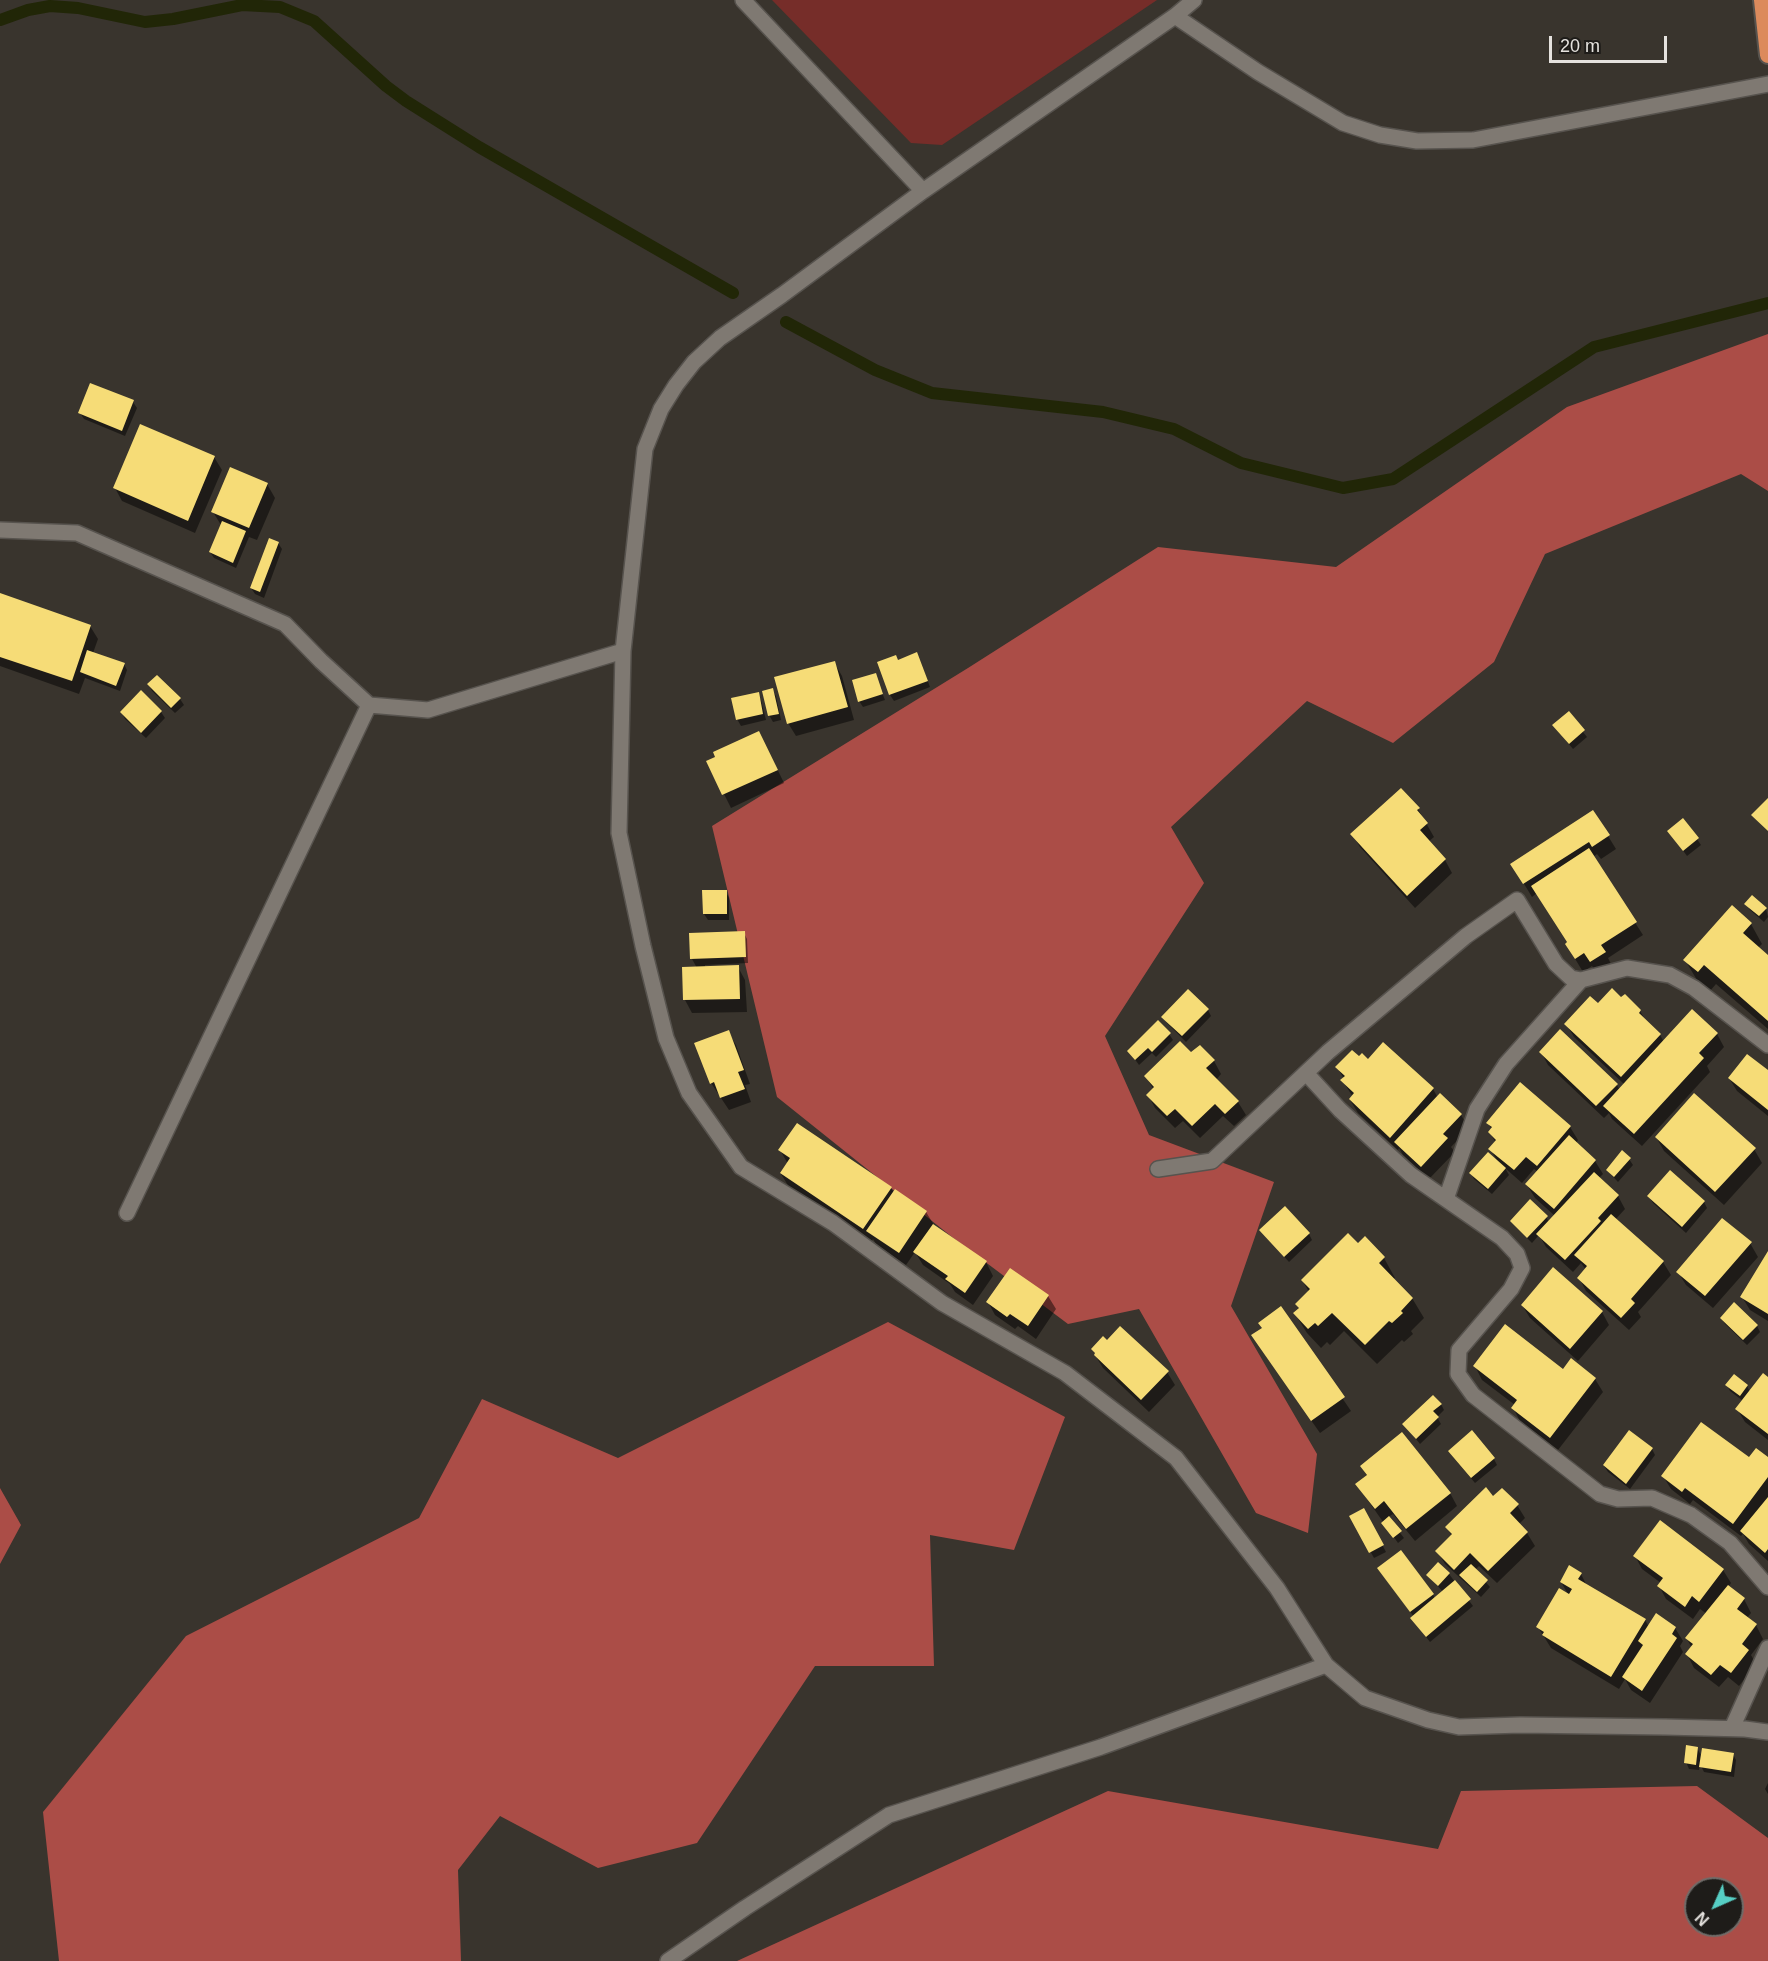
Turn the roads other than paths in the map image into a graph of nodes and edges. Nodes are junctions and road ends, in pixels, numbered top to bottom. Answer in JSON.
{"nodes":[{"id":1,"x":743,"y":0,"type":"edge"},
{"id":2,"x":1194,"y":0,"type":"edge"},
{"id":3,"x":1762,"y":0,"type":"edge"},
{"id":4,"x":1174,"y":16,"type":"junction"},
{"id":5,"x":1768,"y":55,"type":"edge"},
{"id":6,"x":1768,"y":84,"type":"edge"},
{"id":7,"x":923,"y":191,"type":"junction"},
{"id":8,"x":0,"y":530,"type":"edge"},
{"id":9,"x":623,"y":651,"type":"junction"},
{"id":10,"x":369,"y":705,"type":"junction"},
{"id":11,"x":1581,"y":980,"type":"junction"},
{"id":12,"x":1768,"y":1045,"type":"edge"},
{"id":13,"x":1305,"y":1073,"type":"junction"},
{"id":14,"x":1158,"y":1169,"type":"dead end"},
{"id":15,"x":1446,"y":1199,"type":"junction"},
{"id":16,"x":127,"y":1213,"type":"dead end"},
{"id":17,"x":1768,"y":1587,"type":"edge"},
{"id":18,"x":1768,"y":1648,"type":"edge"},
{"id":19,"x":1326,"y":1665,"type":"junction"},
{"id":20,"x":1732,"y":1728,"type":"junction"},
{"id":21,"x":1768,"y":1732,"type":"edge"},
{"id":22,"x":668,"y":1961,"type":"edge"}],
"edges":[{"from":1,"to":7,"type":"street"},
{"from":2,"to":4,"type":"street"},
{"from":3,"to":5,"type":"highway"},
{"from":4,"to":6,"type":"street"},
{"from":4,"to":7,"type":"street"},
{"from":7,"to":9,"type":"street"},
{"from":8,"to":10,"type":"street"},
{"from":9,"to":10,"type":"street"},
{"from":9,"to":19,"type":"street"},
{"from":10,"to":16,"type":"street"},
{"from":11,"to":12,"type":"street"},
{"from":11,"to":13,"type":"street"},
{"from":11,"to":15,"type":"street"},
{"from":13,"to":14,"type":"street"},
{"from":13,"to":15,"type":"street"},
{"from":15,"to":17,"type":"street"},
{"from":18,"to":20,"type":"street"},
{"from":19,"to":20,"type":"street"},
{"from":19,"to":22,"type":"street"},
{"from":20,"to":21,"type":"street"}]}
